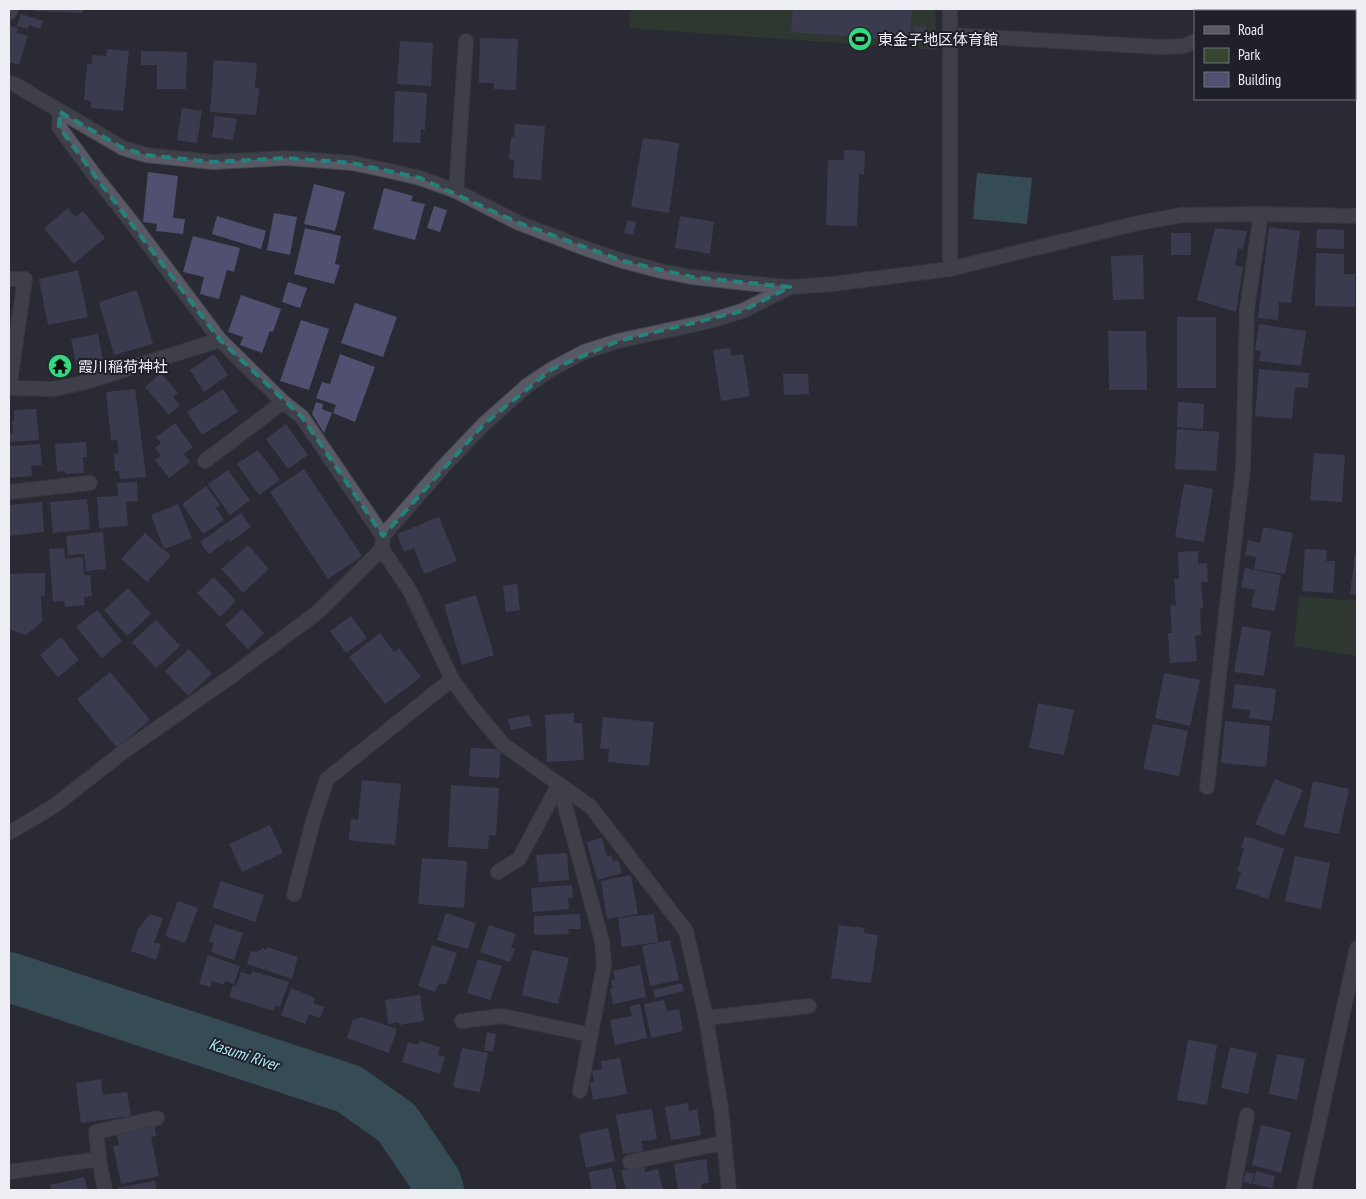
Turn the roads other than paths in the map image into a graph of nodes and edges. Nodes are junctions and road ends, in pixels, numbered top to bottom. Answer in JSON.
{"nodes":[{"id":1,"x":11,"y":9,"type":"edge"},
{"id":2,"x":950,"y":9,"type":"edge"},
{"id":3,"x":9,"y":13,"type":"edge"},
{"id":4,"x":951,"y":35,"type":"junction"},
{"id":5,"x":466,"y":41,"type":"dead end"},
{"id":6,"x":1194,"y":41,"type":"edge"},
{"id":7,"x":9,"y":83,"type":"edge"},
{"id":8,"x":60,"y":112,"type":"junction"},
{"id":9,"x":456,"y":191,"type":"junction"},
{"id":10,"x":1261,"y":214,"type":"junction"},
{"id":11,"x":1357,"y":216,"type":"edge"},
{"id":12,"x":950,"y":269,"type":"junction"},
{"id":13,"x":9,"y":279,"type":"edge"},
{"id":14,"x":790,"y":287,"type":"junction"},
{"id":15,"x":220,"y":340,"type":"junction"},
{"id":16,"x":9,"y":388,"type":"edge"},
{"id":17,"x":284,"y":402,"type":"junction"},
{"id":18,"x":205,"y":461,"type":"dead end"},
{"id":19,"x":90,"y":483,"type":"dead end"},
{"id":20,"x":9,"y":492,"type":"edge"},
{"id":21,"x":382,"y":543,"type":"junction"},
{"id":22,"x":452,"y":679,"type":"junction"},
{"id":23,"x":558,"y":784,"type":"junction"},
{"id":24,"x":1207,"y":787,"type":"dead end"},
{"id":25,"x":9,"y":833,"type":"edge"},
{"id":26,"x":498,"y":872,"type":"dead end"},
{"id":27,"x":294,"y":894,"type":"dead end"},
{"id":28,"x":1357,"y":948,"type":"edge"},
{"id":29,"x":809,"y":1006,"type":"dead end"},
{"id":30,"x":706,"y":1018,"type":"junction"},
{"id":31,"x":462,"y":1021,"type":"dead end"},
{"id":32,"x":591,"y":1035,"type":"junction"},
{"id":33,"x":580,"y":1091,"type":"dead end"},
{"id":34,"x":1247,"y":1115,"type":"dead end"},
{"id":35,"x":157,"y":1118,"type":"dead end"},
{"id":36,"x":724,"y":1143,"type":"junction"},
{"id":37,"x":99,"y":1159,"type":"junction"},
{"id":38,"x":630,"y":1162,"type":"dead end"},
{"id":39,"x":9,"y":1172,"type":"edge"},
{"id":40,"x":105,"y":1190,"type":"edge"},
{"id":41,"x":729,"y":1190,"type":"edge"},
{"id":42,"x":1232,"y":1190,"type":"edge"},
{"id":43,"x":1304,"y":1190,"type":"edge"}],
"edges":[{"from":1,"to":3,"type":"street"},
{"from":2,"to":4,"type":"street"},
{"from":4,"to":6,"type":"street"},
{"from":4,"to":12,"type":"street"},
{"from":5,"to":9,"type":"street"},
{"from":7,"to":8,"type":"street"},
{"from":8,"to":9,"type":"street"},
{"from":8,"to":15,"type":"street"},
{"from":9,"to":14,"type":"street"},
{"from":10,"to":11,"type":"street"},
{"from":10,"to":12,"type":"street"},
{"from":10,"to":24,"type":"street"},
{"from":12,"to":14,"type":"street"},
{"from":13,"to":16,"type":"street"},
{"from":14,"to":21,"type":"street"},
{"from":15,"to":16,"type":"street"},
{"from":15,"to":17,"type":"street"},
{"from":17,"to":18,"type":"street"},
{"from":17,"to":21,"type":"street"},
{"from":19,"to":20,"type":"street"},
{"from":21,"to":22,"type":"street"},
{"from":21,"to":25,"type":"street"},
{"from":22,"to":23,"type":"street"},
{"from":22,"to":27,"type":"street"},
{"from":23,"to":26,"type":"street"},
{"from":23,"to":30,"type":"street"},
{"from":23,"to":32,"type":"street"},
{"from":28,"to":43,"type":"street"},
{"from":29,"to":30,"type":"street"},
{"from":30,"to":36,"type":"street"},
{"from":31,"to":32,"type":"street"},
{"from":32,"to":33,"type":"street"},
{"from":34,"to":42,"type":"street"},
{"from":35,"to":37,"type":"street"},
{"from":36,"to":38,"type":"street"},
{"from":36,"to":41,"type":"street"},
{"from":37,"to":39,"type":"street"},
{"from":37,"to":40,"type":"street"}]}
